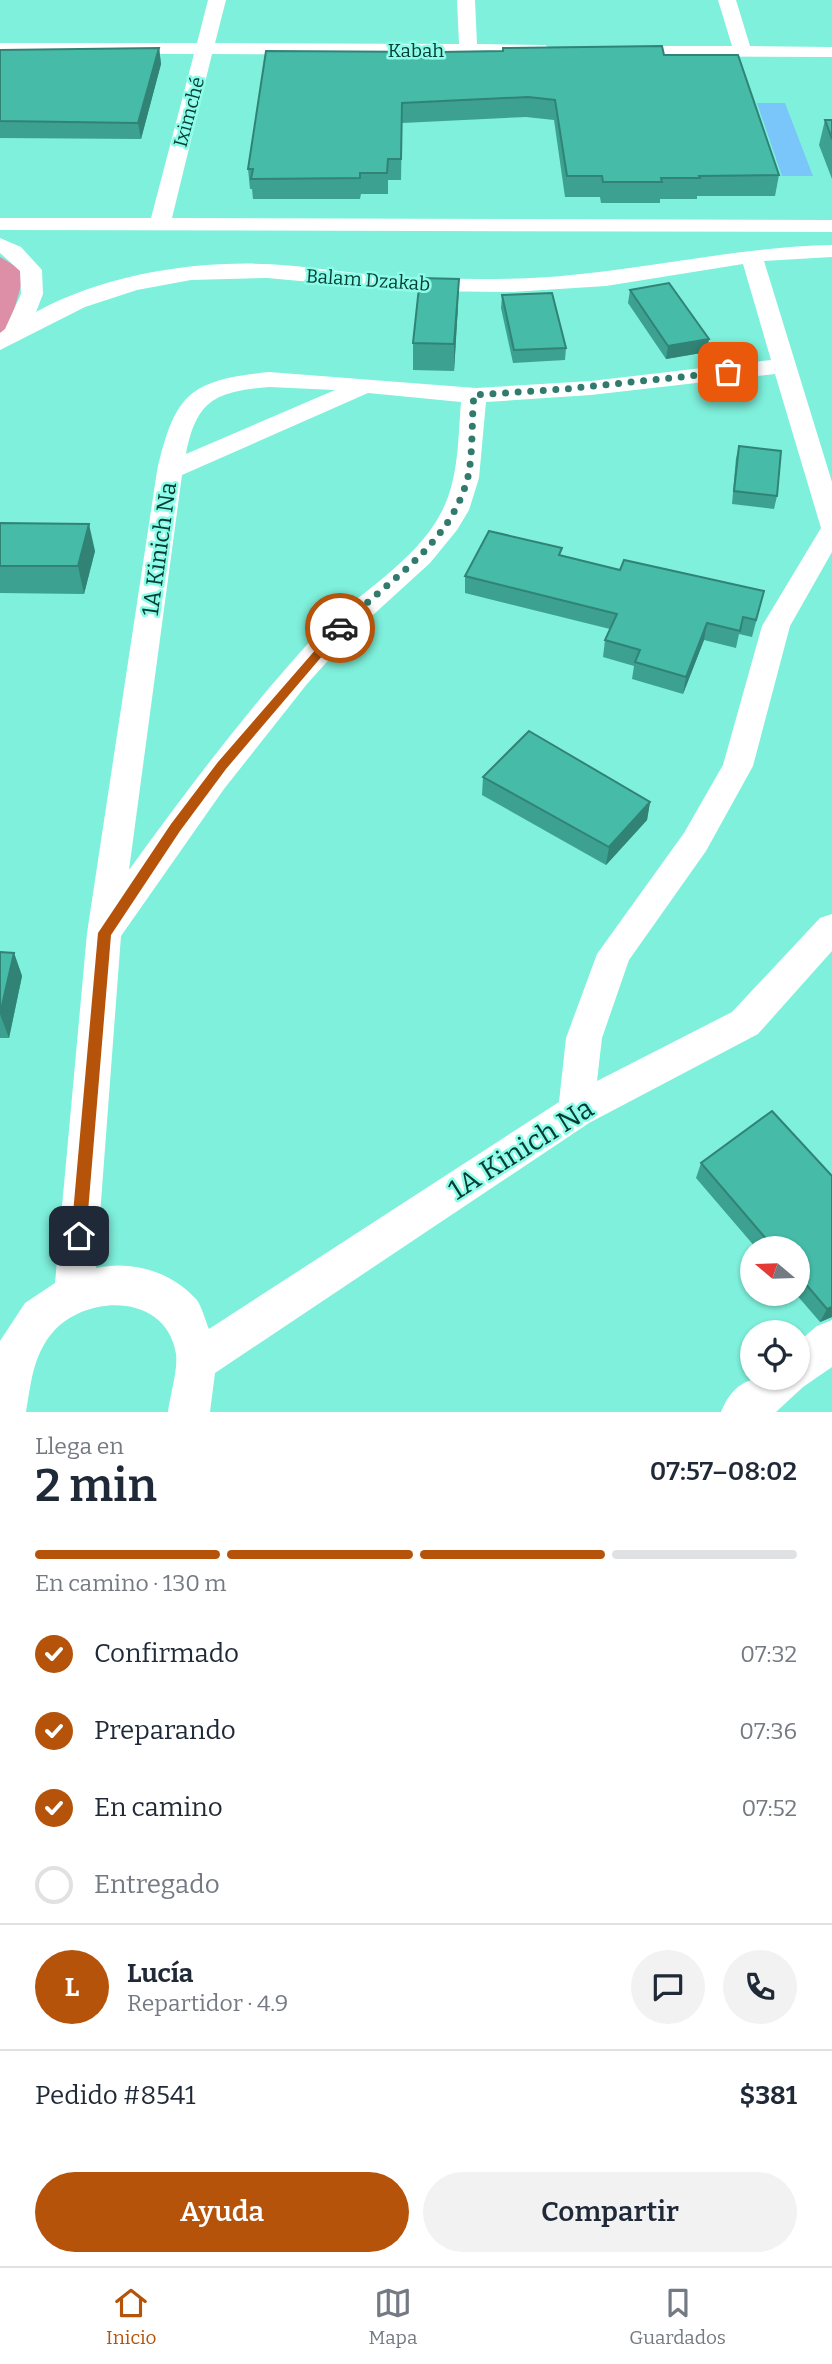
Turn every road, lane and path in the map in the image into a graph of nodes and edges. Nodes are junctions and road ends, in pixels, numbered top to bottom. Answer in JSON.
{"nodes":[{"id":1,"x":217,"y":0,"type":"edge"},
{"id":2,"x":466,"y":0,"type":"edge"},
{"id":3,"x":727,"y":0,"type":"edge"},
{"id":4,"x":0,"y":48,"type":"edge"},
{"id":5,"x":206,"y":49,"type":"junction"},
{"id":6,"x":468,"y":50,"type":"junction"},
{"id":7,"x":564,"y":50,"type":"edge"},
{"id":8,"x":605,"y":51,"type":"edge"},
{"id":9,"x":742,"y":51,"type":"junction"},
{"id":10,"x":832,"y":52,"type":"edge"},
{"id":11,"x":160,"y":223,"type":"junction"},
{"id":12,"x":349,"y":223,"type":"junction"},
{"id":13,"x":0,"y":224,"type":"edge"},
{"id":14,"x":690,"y":225,"type":"junction"},
{"id":15,"x":832,"y":226,"type":"edge"},
{"id":16,"x":0,"y":244,"type":"edge"},
{"id":17,"x":832,"y":251,"type":"edge"},
{"id":18,"x":752,"y":257,"type":"junction"},
{"id":19,"x":316,"y":258,"type":"junction"},
{"id":20,"x":705,"y":264,"type":"junction"},
{"id":21,"x":8,"y":337,"type":"edge"},
{"id":22,"x":782,"y":366,"type":"junction"},
{"id":23,"x":364,"y":387,"type":"junction"},
{"id":24,"x":474,"y":395,"type":"junction"},
{"id":25,"x":170,"y":471,"type":"junction"},
{"id":26,"x":832,"y":525,"type":"edge"},
{"id":27,"x":832,"y":531,"type":"edge"},
{"id":28,"x":832,"y":928,"type":"edge"},
{"id":29,"x":104,"y":933,"type":"junction"},
{"id":30,"x":576,"y":1111,"type":"junction"},
{"id":31,"x":74,"y":1291,"type":"junction"},
{"id":32,"x":832,"y":1341,"type":"edge"},
{"id":33,"x":7,"y":1351,"type":"edge"},
{"id":34,"x":810,"y":1358,"type":"edge"},
{"id":35,"x":198,"y":1360,"type":"junction"},
{"id":36,"x":770,"y":1390,"type":"edge"},
{"id":37,"x":5,"y":1412,"type":"edge"},
{"id":38,"x":189,"y":1412,"type":"edge"},
{"id":39,"x":742,"y":1412,"type":"edge"}],
"edges":[{"from":1,"to":5,"type":"street","name":"Iximché"},
{"from":2,"to":6,"type":"street"},
{"from":3,"to":9,"type":"street"},
{"from":4,"to":5,"type":"street","name":"Kabah"},
{"from":5,"to":6,"type":"street","name":"Kabah"},
{"from":5,"to":11,"type":"street","name":"Iximché"},
{"from":6,"to":7,"type":"street","name":"Kabah"},
{"from":8,"to":9,"type":"street"},
{"from":9,"to":10,"type":"street"},
{"from":11,"to":12,"type":"street"},
{"from":11,"to":13,"type":"street"},
{"from":12,"to":14,"type":"street"},
{"from":12,"to":19,"type":"street"},
{"from":14,"to":15,"type":"street"},
{"from":14,"to":20,"type":"street"},
{"from":16,"to":21,"type":"street"},
{"from":17,"to":18,"type":"street","name":"Balam Dzakab"},
{"from":18,"to":20,"type":"street","name":"Balam Dzakab"},
{"from":18,"to":22,"type":"street"},
{"from":19,"to":20,"type":"street","name":"Balam Dzakab"},
{"from":19,"to":21,"type":"street","name":"Balam Dzakab"},
{"from":22,"to":24,"type":"street","name":"1A Kinich Na"},
{"from":22,"to":26,"type":"street"},
{"from":23,"to":24,"type":"street","name":"1A Kinich Na"},
{"from":23,"to":25,"type":"street"},
{"from":23,"to":25,"type":"street","name":"1A Kinich Na"},
{"from":24,"to":29,"type":"street"},
{"from":25,"to":29,"type":"street","name":"1A Kinich Na"},
{"from":27,"to":30,"type":"street"},
{"from":28,"to":30,"type":"street","name":"1A Kinich Na"},
{"from":29,"to":31,"type":"street","name":"1A Kinich Na"},
{"from":30,"to":35,"type":"street","name":"1A Kinich Na"},
{"from":31,"to":33,"type":"street"},
{"from":31,"to":35,"type":"street"},
{"from":32,"to":34,"type":"street"},
{"from":33,"to":37,"type":"street"},
{"from":35,"to":38,"type":"street"},
{"from":36,"to":39,"type":"street"}]}
